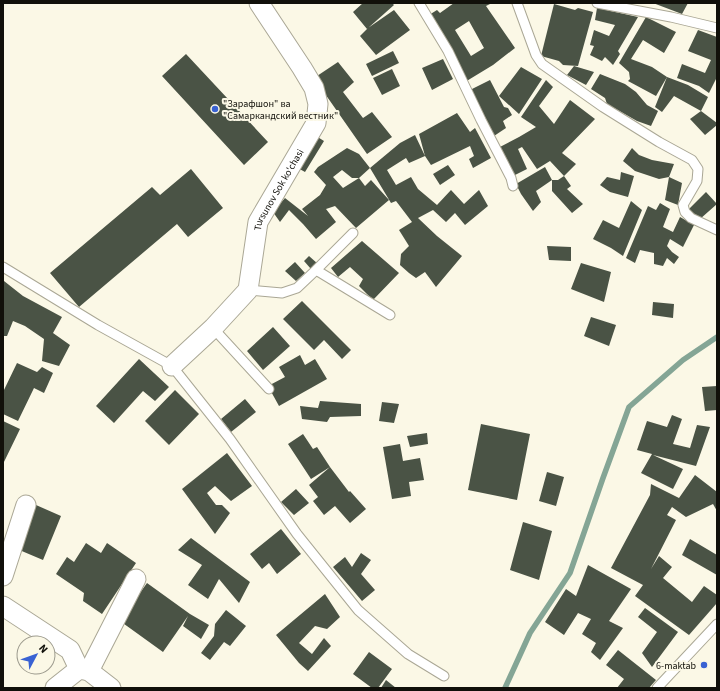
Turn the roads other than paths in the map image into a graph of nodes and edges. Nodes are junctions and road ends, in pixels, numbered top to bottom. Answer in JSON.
{"nodes":[{"id":1,"x":259,"y":3,"type":"edge"},
{"id":2,"x":419,"y":3,"type":"edge"},
{"id":3,"x":517,"y":3,"type":"edge"},
{"id":4,"x":596,"y":3,"type":"edge"},
{"id":5,"x":717,"y":28,"type":"edge"},
{"id":6,"x":512,"y":186,"type":"dead end"},
{"id":7,"x":717,"y":230,"type":"edge"},
{"id":8,"x":353,"y":233,"type":"dead end"},
{"id":9,"x":3,"y":267,"type":"edge"},
{"id":10,"x":316,"y":270,"type":"junction"},
{"id":11,"x":248,"y":290,"type":"junction"},
{"id":12,"x":390,"y":315,"type":"dead end"},
{"id":13,"x":213,"y":328,"type":"junction"},
{"id":14,"x":172,"y":366,"type":"junction"},
{"id":15,"x":269,"y":389,"type":"dead end"},
{"id":16,"x":26,"y":505,"type":"dead end"},
{"id":17,"x":3,"y":576,"type":"edge"},
{"id":18,"x":136,"y":579,"type":"dead end"},
{"id":19,"x":3,"y":606,"type":"edge"},
{"id":20,"x":717,"y":624,"type":"edge"},
{"id":21,"x":84,"y":670,"type":"junction"},
{"id":22,"x":444,"y":676,"type":"dead end"},
{"id":23,"x":55,"y":688,"type":"edge"},
{"id":24,"x":111,"y":688,"type":"edge"},
{"id":25,"x":657,"y":688,"type":"edge"}],
"edges":[{"from":1,"to":11,"type":"street","name":"Tursunov Sok ko'chasi"},
{"from":2,"to":6,"type":"lane"},
{"from":3,"to":7,"type":"lane"},
{"from":4,"to":5,"type":"lane"},
{"from":8,"to":10,"type":"lane"},
{"from":9,"to":14,"type":"lane"},
{"from":10,"to":11,"type":"lane"},
{"from":10,"to":12,"type":"lane"},
{"from":11,"to":13,"type":"street"},
{"from":13,"to":14,"type":"street"},
{"from":13,"to":15,"type":"lane"},
{"from":14,"to":22,"type":"lane"},
{"from":16,"to":17,"type":"street"},
{"from":18,"to":21,"type":"street"},
{"from":19,"to":21,"type":"street"},
{"from":20,"to":25,"type":"lane"},
{"from":21,"to":23,"type":"street"},
{"from":21,"to":24,"type":"street"}]}
